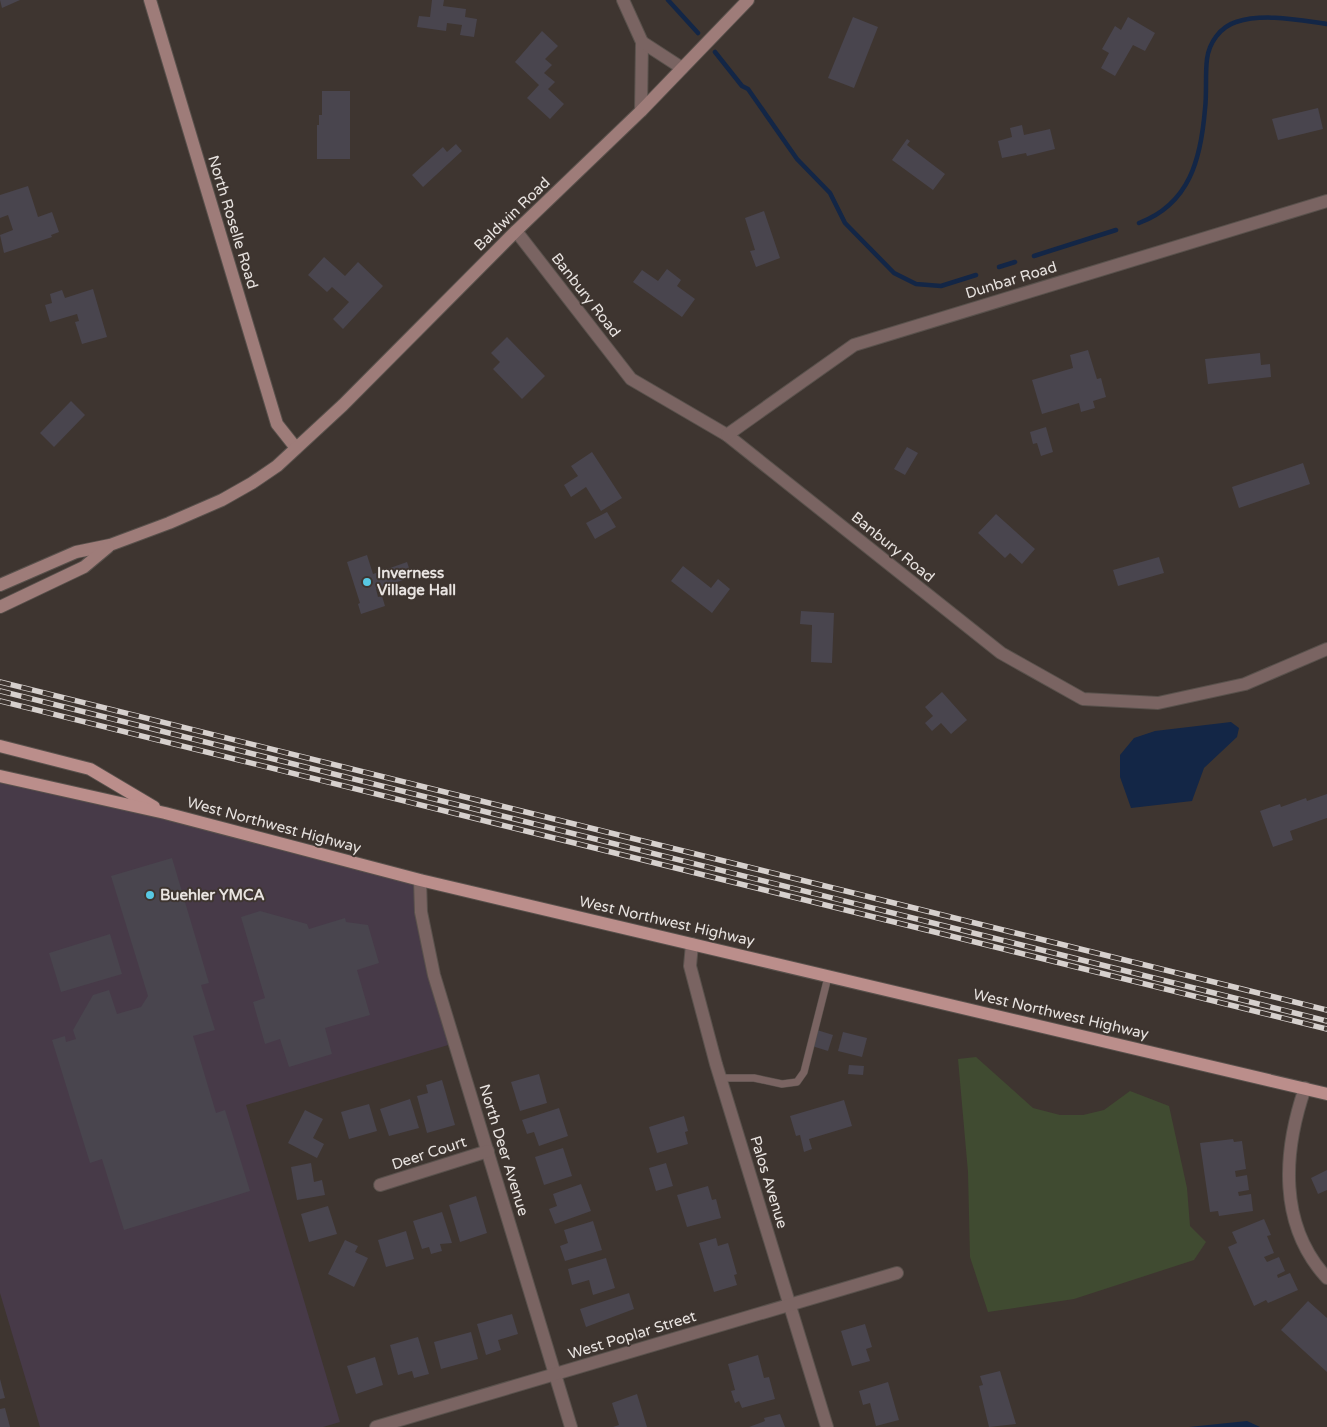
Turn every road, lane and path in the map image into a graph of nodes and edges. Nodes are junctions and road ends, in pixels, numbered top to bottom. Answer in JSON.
{"nodes":[{"id":1,"x":150,"y":0,"type":"edge"},
{"id":2,"x":623,"y":0,"type":"edge"},
{"id":3,"x":748,"y":0,"type":"edge"},
{"id":4,"x":642,"y":42,"type":"junction"},
{"id":5,"x":682,"y":68,"type":"junction"},
{"id":6,"x":641,"y":111,"type":"junction"},
{"id":7,"x":1327,"y":201,"type":"edge"},
{"id":8,"x":516,"y":232,"type":"junction"},
{"id":9,"x":727,"y":435,"type":"junction"},
{"id":10,"x":296,"y":448,"type":"junction"},
{"id":11,"x":110,"y":545,"type":"junction"},
{"id":12,"x":0,"y":584,"type":"edge"},
{"id":13,"x":0,"y":607,"type":"edge"},
{"id":14,"x":1327,"y":649,"type":"edge"},
{"id":15,"x":0,"y":746,"type":"edge"},
{"id":16,"x":0,"y":776,"type":"edge"},
{"id":17,"x":165,"y":813,"type":"junction"},
{"id":18,"x":420,"y":880,"type":"junction"},
{"id":19,"x":692,"y":944,"type":"junction"},
{"id":20,"x":828,"y":977,"type":"junction"},
{"id":21,"x":720,"y":1078,"type":"junction"},
{"id":22,"x":1305,"y":1088,"type":"junction"},
{"id":23,"x":1327,"y":1094,"type":"edge"},
{"id":24,"x":488,"y":1151,"type":"junction"},
{"id":25,"x":380,"y":1186,"type":"dead end"},
{"id":26,"x":897,"y":1273,"type":"dead end"},
{"id":27,"x":1327,"y":1278,"type":"edge"},
{"id":28,"x":790,"y":1304,"type":"junction"},
{"id":29,"x":556,"y":1374,"type":"junction"},
{"id":30,"x":376,"y":1427,"type":"edge"},
{"id":31,"x":572,"y":1427,"type":"edge"},
{"id":32,"x":827,"y":1427,"type":"edge"}],
"edges":[{"from":1,"to":10,"type":"main road","name":"North Roselle Road"},
{"from":2,"to":4,"type":"street"},
{"from":3,"to":5,"type":"main road","name":"Baldwin Road"},
{"from":4,"to":5,"type":"street"},
{"from":4,"to":6,"type":"street"},
{"from":5,"to":6,"type":"main road","name":"Baldwin Road"},
{"from":6,"to":8,"type":"main road","name":"Baldwin Road"},
{"from":7,"to":9,"type":"street","name":"Dunbar Road"},
{"from":8,"to":9,"type":"street","name":"Banbury Road"},
{"from":8,"to":10,"type":"main road","name":"Baldwin Road"},
{"from":9,"to":14,"type":"street","name":"Banbury Road"},
{"from":10,"to":11,"type":"main road","name":"Baldwin Road"},
{"from":11,"to":12,"type":"main road"},
{"from":11,"to":13,"type":"main road"},
{"from":15,"to":17,"type":"main road"},
{"from":16,"to":17,"type":"main road","name":"West Northwest Highway"},
{"from":17,"to":18,"type":"main road","name":"West Northwest Highway"},
{"from":18,"to":19,"type":"main road","name":"West Northwest Highway"},
{"from":18,"to":24,"type":"street","name":"North Deer Avenue"},
{"from":19,"to":20,"type":"main road","name":"West Northwest Highway"},
{"from":19,"to":21,"type":"street","name":"Palos Avenue"},
{"from":20,"to":21,"type":"lane"},
{"from":20,"to":22,"type":"main road","name":"West Northwest Highway"},
{"from":21,"to":28,"type":"street","name":"Palos Avenue"},
{"from":22,"to":23,"type":"main road","name":"West Northwest Highway"},
{"from":22,"to":27,"type":"street"},
{"from":24,"to":25,"type":"street","name":"Deer Court"},
{"from":24,"to":29,"type":"street","name":"North Deer Avenue"},
{"from":26,"to":28,"type":"street","name":"West Poplar Street"},
{"from":28,"to":29,"type":"street","name":"West Poplar Street"},
{"from":28,"to":32,"type":"street","name":"Palos Avenue"},
{"from":29,"to":30,"type":"street","name":"West Poplar Street"},
{"from":29,"to":31,"type":"street","name":"North Deer Avenue"}]}
